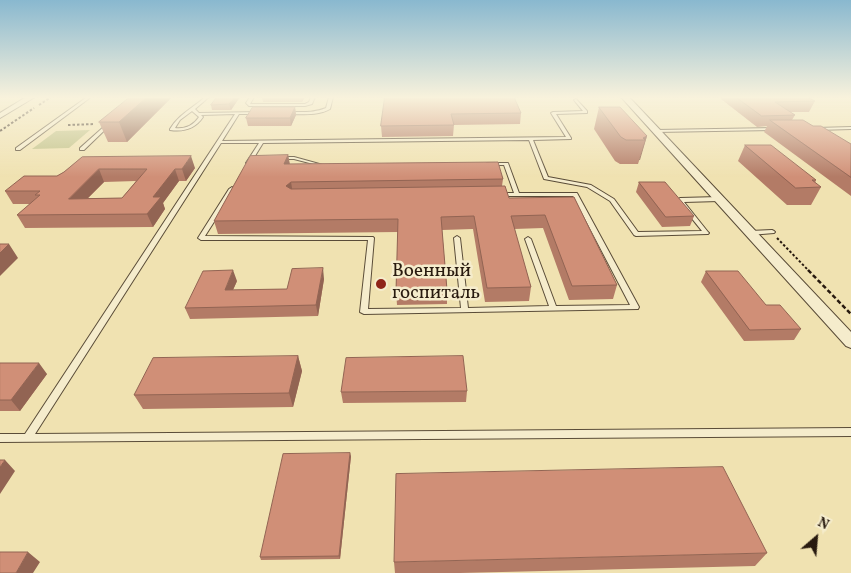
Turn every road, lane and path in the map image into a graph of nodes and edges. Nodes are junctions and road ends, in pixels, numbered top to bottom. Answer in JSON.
{"nodes":[{"id":1,"x":11,"y":124,"type":"edge"},
{"id":2,"x":109,"y":124,"type":"joint"},
{"id":3,"x":176,"y":124,"type":"edge"},
{"id":4,"x":195,"y":124,"type":"edge"},
{"id":5,"x":231,"y":124,"type":"edge"},
{"id":6,"x":560,"y":124,"type":"edge"},
{"id":7,"x":649,"y":124,"type":"edge"},
{"id":8,"x":51,"y":125,"type":"joint"},
{"id":9,"x":851,"y":128,"type":"edge"},
{"id":10,"x":781,"y":129,"type":"edge"},
{"id":11,"x":809,"y":129,"type":"edge"},
{"id":12,"x":0,"y":131,"type":"edge"},
{"id":13,"x":656,"y":131,"type":"junction"},
{"id":14,"x":530,"y":138,"type":"junction"},
{"id":15,"x":220,"y":142,"type":"junction"},
{"id":16,"x":262,"y":142,"type":"junction"},
{"id":17,"x":18,"y":149,"type":"dead end"},
{"id":18,"x":82,"y":149,"type":"dead end"},
{"id":19,"x":252,"y":158,"type":"junction"},
{"id":20,"x":260,"y":158,"type":"edge"},
{"id":21,"x":277,"y":158,"type":"edge"},
{"id":22,"x":487,"y":164,"type":"edge"},
{"id":23,"x":325,"y":165,"type":"edge"},
{"id":24,"x":247,"y":166,"type":"edge"},
{"id":25,"x":236,"y":182,"type":"edge"},
{"id":26,"x":517,"y":195,"type":"junction"},
{"id":27,"x":488,"y":196,"type":"edge"},
{"id":28,"x":719,"y":199,"type":"junction"},
{"id":29,"x":772,"y":232,"type":"joint"},
{"id":30,"x":750,"y":233,"type":"junction"},
{"id":31,"x":457,"y":238,"type":"dead end"},
{"id":32,"x":528,"y":239,"type":"dead end"},
{"id":33,"x":553,"y":308,"type":"junction"},
{"id":34,"x":465,"y":310,"type":"junction"},
{"id":35,"x":851,"y":314,"type":"edge"},
{"id":36,"x":851,"y":342,"type":"edge"},
{"id":37,"x":851,"y":432,"type":"edge"},
{"id":38,"x":0,"y":438,"type":"edge"},
{"id":39,"x":27,"y":438,"type":"junction"}],
"edges":[{"from":1,"to":12,"type":"path"},
{"from":2,"to":8,"type":"path"},
{"from":2,"to":18,"type":"lane"},
{"from":3,"to":4,"type":"lane"},
{"from":5,"to":15,"type":"lane"},
{"from":6,"to":14,"type":"lane"},
{"from":7,"to":13,"type":"street"},
{"from":8,"to":17,"type":"lane"},
{"from":9,"to":11,"type":"lane"},
{"from":10,"to":13,"type":"lane"},
{"from":13,"to":28,"type":"street"},
{"from":14,"to":16,"type":"lane"},
{"from":14,"to":28,"type":"lane"},
{"from":15,"to":16,"type":"lane"},
{"from":15,"to":39,"type":"lane"},
{"from":16,"to":19,"type":"lane"},
{"from":19,"to":20,"type":"lane"},
{"from":19,"to":24,"type":"lane"},
{"from":21,"to":23,"type":"lane"},
{"from":22,"to":26,"type":"lane"},
{"from":25,"to":34,"type":"lane"},
{"from":26,"to":27,"type":"lane"},
{"from":26,"to":33,"type":"lane"},
{"from":28,"to":30,"type":"street"},
{"from":29,"to":30,"type":"lane"},
{"from":29,"to":35,"type":"path"},
{"from":30,"to":36,"type":"street"},
{"from":31,"to":34,"type":"lane"},
{"from":32,"to":33,"type":"lane"},
{"from":33,"to":34,"type":"lane"},
{"from":37,"to":39,"type":"lane"},
{"from":38,"to":39,"type":"lane"}]}
